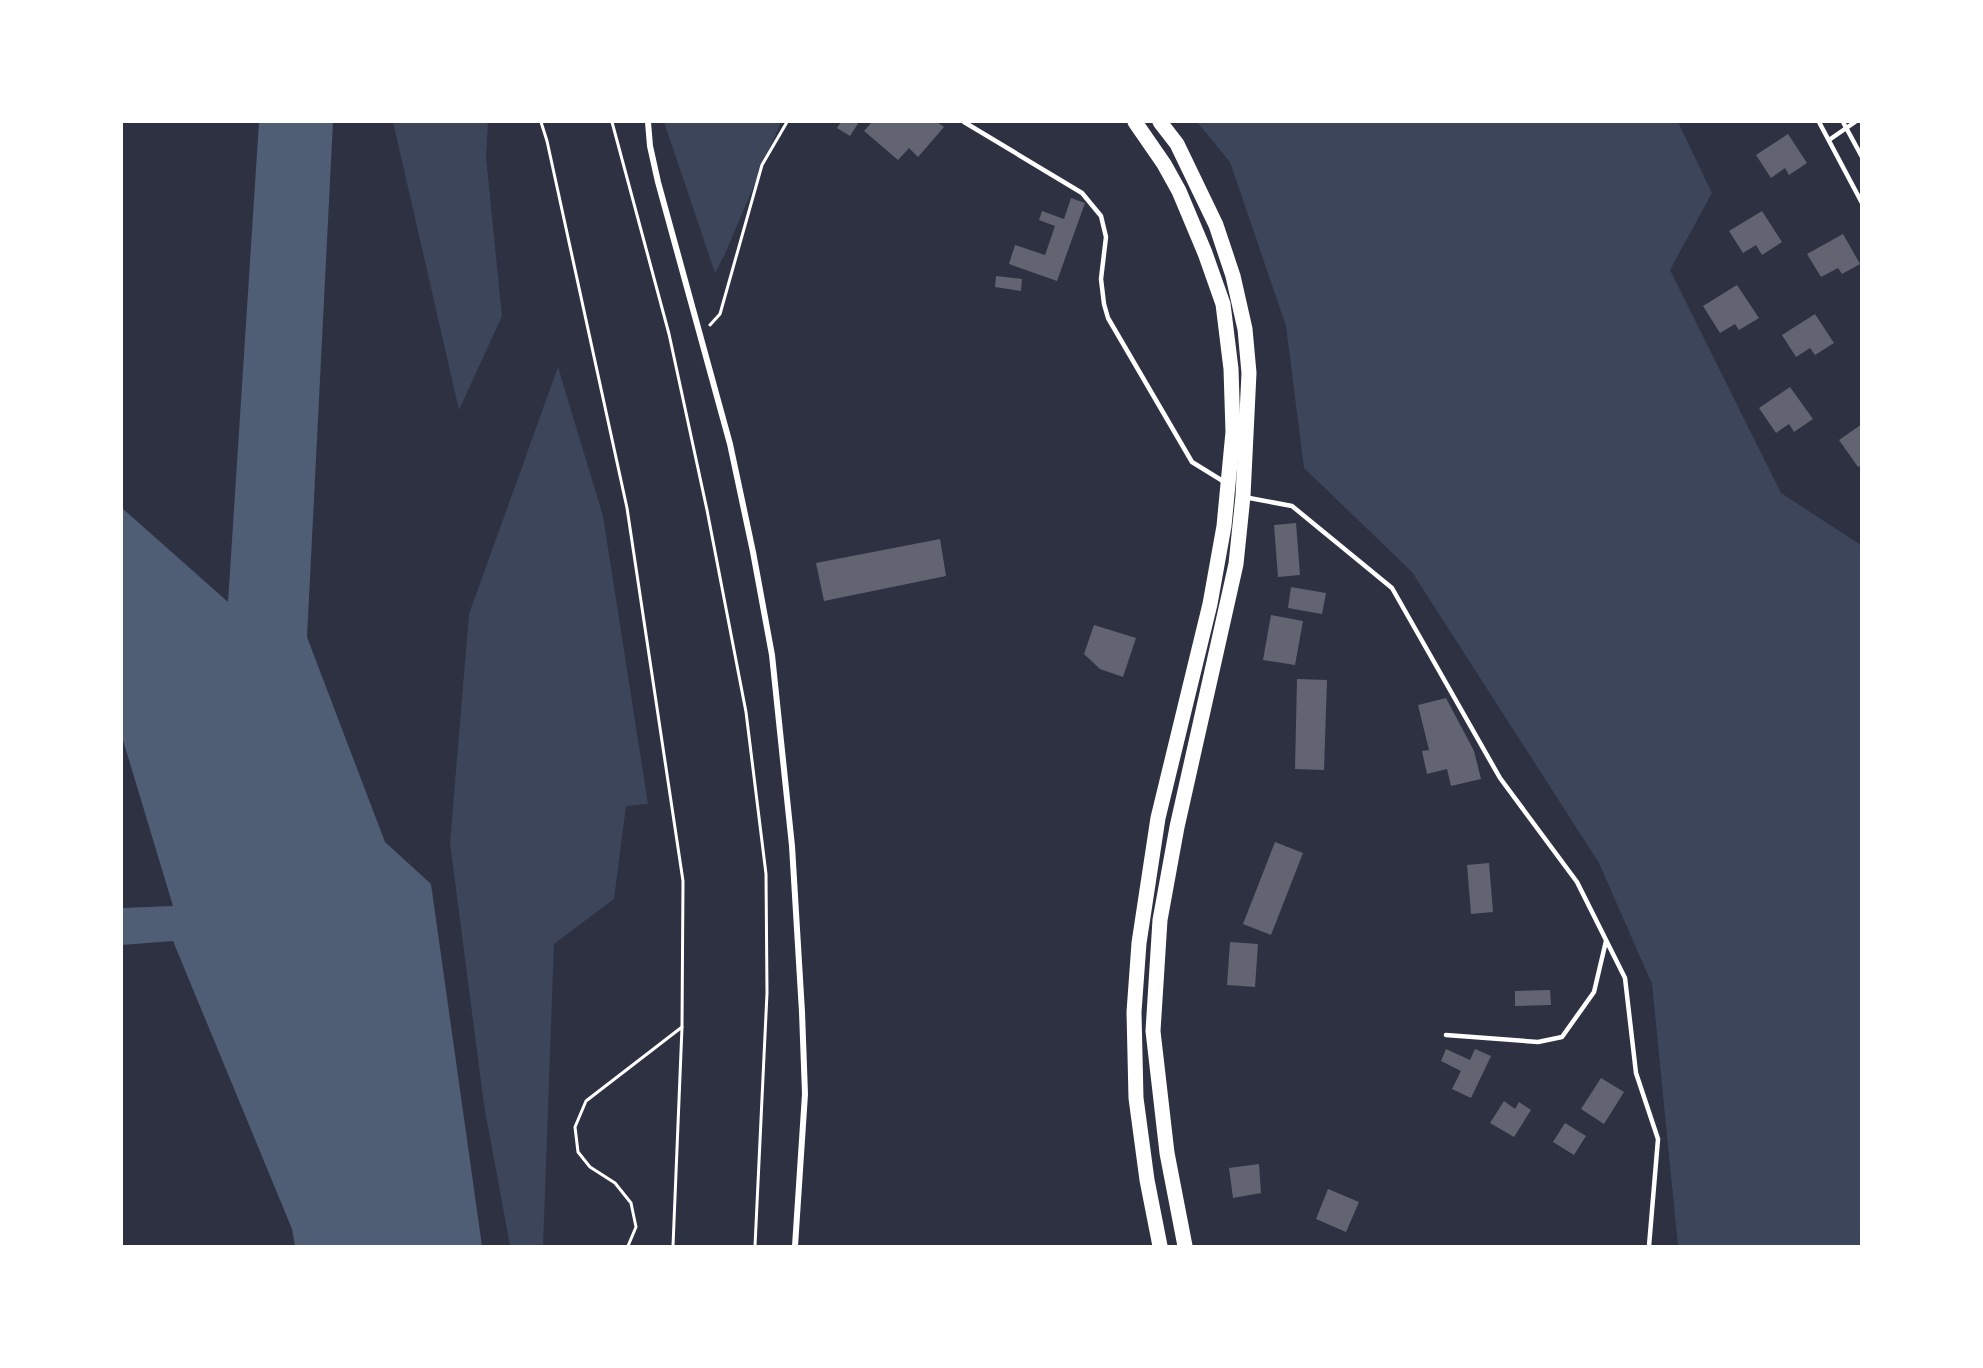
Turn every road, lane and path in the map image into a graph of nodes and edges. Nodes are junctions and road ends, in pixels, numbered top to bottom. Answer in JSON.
{"nodes":[{"id":1,"x":541,"y":122,"type":"edge"},
{"id":2,"x":612,"y":122,"type":"edge"},
{"id":3,"x":648,"y":122,"type":"edge"},
{"id":4,"x":787,"y":122,"type":"edge"},
{"id":5,"x":964,"y":122,"type":"edge"},
{"id":6,"x":1135,"y":122,"type":"edge"},
{"id":7,"x":1160,"y":122,"type":"edge"},
{"id":8,"x":1819,"y":122,"type":"edge"},
{"id":9,"x":1843,"y":122,"type":"edge"},
{"id":10,"x":1855,"y":122,"type":"edge"},
{"id":11,"x":1846,"y":128,"type":"junction"},
{"id":12,"x":1829,"y":140,"type":"junction"},
{"id":13,"x":1862,"y":157,"type":"edge"},
{"id":14,"x":1862,"y":203,"type":"edge"},
{"id":15,"x":701,"y":333,"type":"junction"},
{"id":16,"x":1227,"y":483,"type":"junction"},
{"id":17,"x":1243,"y":496,"type":"junction"},
{"id":18,"x":1606,"y":941,"type":"junction"},
{"id":19,"x":682,"y":1028,"type":"junction"},
{"id":20,"x":1446,"y":1035,"type":"dead end"},
{"id":21,"x":628,"y":1246,"type":"edge"},
{"id":22,"x":673,"y":1246,"type":"edge"},
{"id":23,"x":755,"y":1246,"type":"edge"},
{"id":24,"x":795,"y":1246,"type":"edge"},
{"id":25,"x":1160,"y":1246,"type":"edge"},
{"id":26,"x":1185,"y":1246,"type":"edge"},
{"id":27,"x":1649,"y":1246,"type":"edge"}],
"edges":[{"from":1,"to":19,"type":"path"},
{"from":2,"to":23,"type":"path"},
{"from":3,"to":15,"type":"street"},
{"from":4,"to":15,"type":"path"},
{"from":5,"to":16,"type":"lane"},
{"from":6,"to":16,"type":"main road"},
{"from":7,"to":17,"type":"main road"},
{"from":8,"to":12,"type":"lane"},
{"from":9,"to":11,"type":"lane"},
{"from":10,"to":11,"type":"lane"},
{"from":11,"to":12,"type":"lane"},
{"from":11,"to":13,"type":"lane"},
{"from":12,"to":14,"type":"lane"},
{"from":15,"to":24,"type":"street"},
{"from":16,"to":17,"type":"lane"},
{"from":16,"to":25,"type":"main road"},
{"from":17,"to":18,"type":"lane"},
{"from":17,"to":26,"type":"main road"},
{"from":18,"to":20,"type":"lane"},
{"from":18,"to":27,"type":"lane"},
{"from":19,"to":21,"type":"path"},
{"from":19,"to":22,"type":"path"}]}
